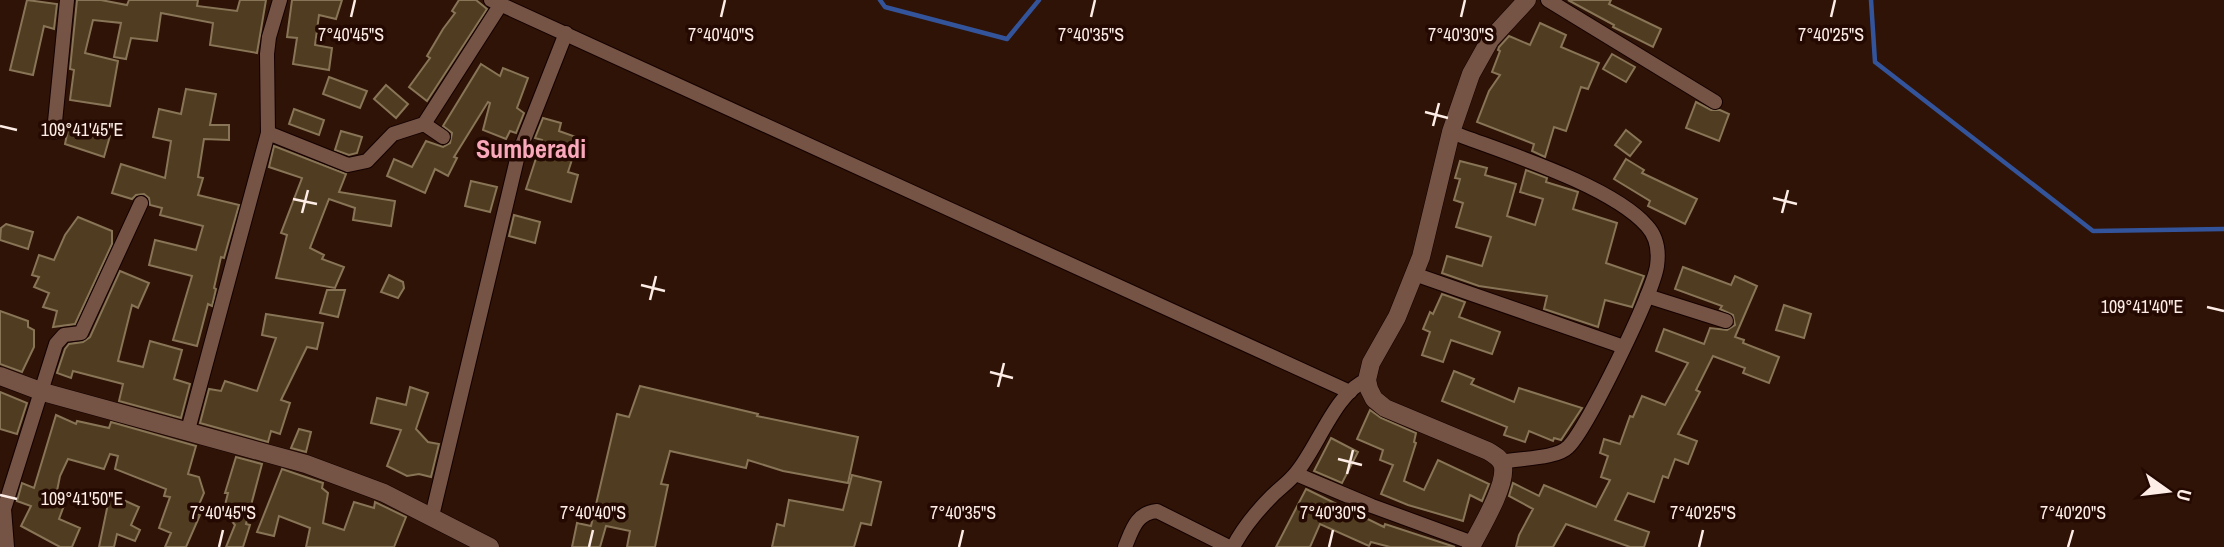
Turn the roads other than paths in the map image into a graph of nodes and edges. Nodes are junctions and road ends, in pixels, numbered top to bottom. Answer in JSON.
{"nodes":[{"id":1,"x":67,"y":0,"type":"edge"},
{"id":2,"x":280,"y":0,"type":"edge"},
{"id":3,"x":1527,"y":0,"type":"edge"},
{"id":4,"x":1548,"y":0,"type":"edge"},
{"id":5,"x":496,"y":2,"type":"edge"},
{"id":6,"x":566,"y":33,"type":"junction"},
{"id":7,"x":1715,"y":102,"type":"dead end"},
{"id":8,"x":424,"y":124,"type":"junction"},
{"id":9,"x":54,"y":132,"type":"dead end"},
{"id":10,"x":1451,"y":132,"type":"junction"},
{"id":11,"x":268,"y":133,"type":"junction"},
{"id":12,"x":443,"y":137,"type":"dead end"},
{"id":13,"x":141,"y":203,"type":"dead end"},
{"id":14,"x":1414,"y":274,"type":"junction"},
{"id":15,"x":1647,"y":296,"type":"junction"},
{"id":16,"x":1726,"y":321,"type":"dead end"},
{"id":17,"x":1624,"y":347,"type":"junction"},
{"id":18,"x":0,"y":376,"type":"edge"},
{"id":19,"x":1367,"y":380,"type":"junction"},
{"id":20,"x":43,"y":392,"type":"junction"},
{"id":21,"x":1350,"y":392,"type":"junction"},
{"id":22,"x":188,"y":430,"type":"junction"},
{"id":23,"x":1502,"y":461,"type":"junction"},
{"id":24,"x":1296,"y":474,"type":"junction"},
{"id":25,"x":432,"y":516,"type":"junction"},
{"id":26,"x":1472,"y":545,"type":"edge"},
{"id":27,"x":7,"y":547,"type":"edge"},
{"id":28,"x":491,"y":547,"type":"edge"},
{"id":29,"x":1125,"y":547,"type":"edge"},
{"id":30,"x":1231,"y":547,"type":"edge"}],
"edges":[{"from":1,"to":9,"type":"street"},
{"from":2,"to":11,"type":"street"},
{"from":3,"to":10,"type":"street"},
{"from":4,"to":7,"type":"street"},
{"from":5,"to":6,"type":"street"},
{"from":5,"to":8,"type":"street"},
{"from":6,"to":21,"type":"street"},
{"from":6,"to":25,"type":"street"},
{"from":8,"to":11,"type":"street"},
{"from":8,"to":12,"type":"street"},
{"from":10,"to":14,"type":"street"},
{"from":10,"to":15,"type":"street"},
{"from":11,"to":22,"type":"street"},
{"from":13,"to":20,"type":"street"},
{"from":14,"to":17,"type":"street"},
{"from":14,"to":19,"type":"street"},
{"from":15,"to":16,"type":"street"},
{"from":15,"to":17,"type":"street"},
{"from":17,"to":23,"type":"street"},
{"from":18,"to":20,"type":"street"},
{"from":19,"to":21,"type":"street"},
{"from":19,"to":23,"type":"street"},
{"from":20,"to":22,"type":"street"},
{"from":20,"to":27,"type":"street"},
{"from":21,"to":24,"type":"street"},
{"from":22,"to":25,"type":"street"},
{"from":23,"to":26,"type":"street"},
{"from":24,"to":26,"type":"street"},
{"from":24,"to":30,"type":"street"},
{"from":25,"to":28,"type":"street"},
{"from":29,"to":30,"type":"street"}]}
